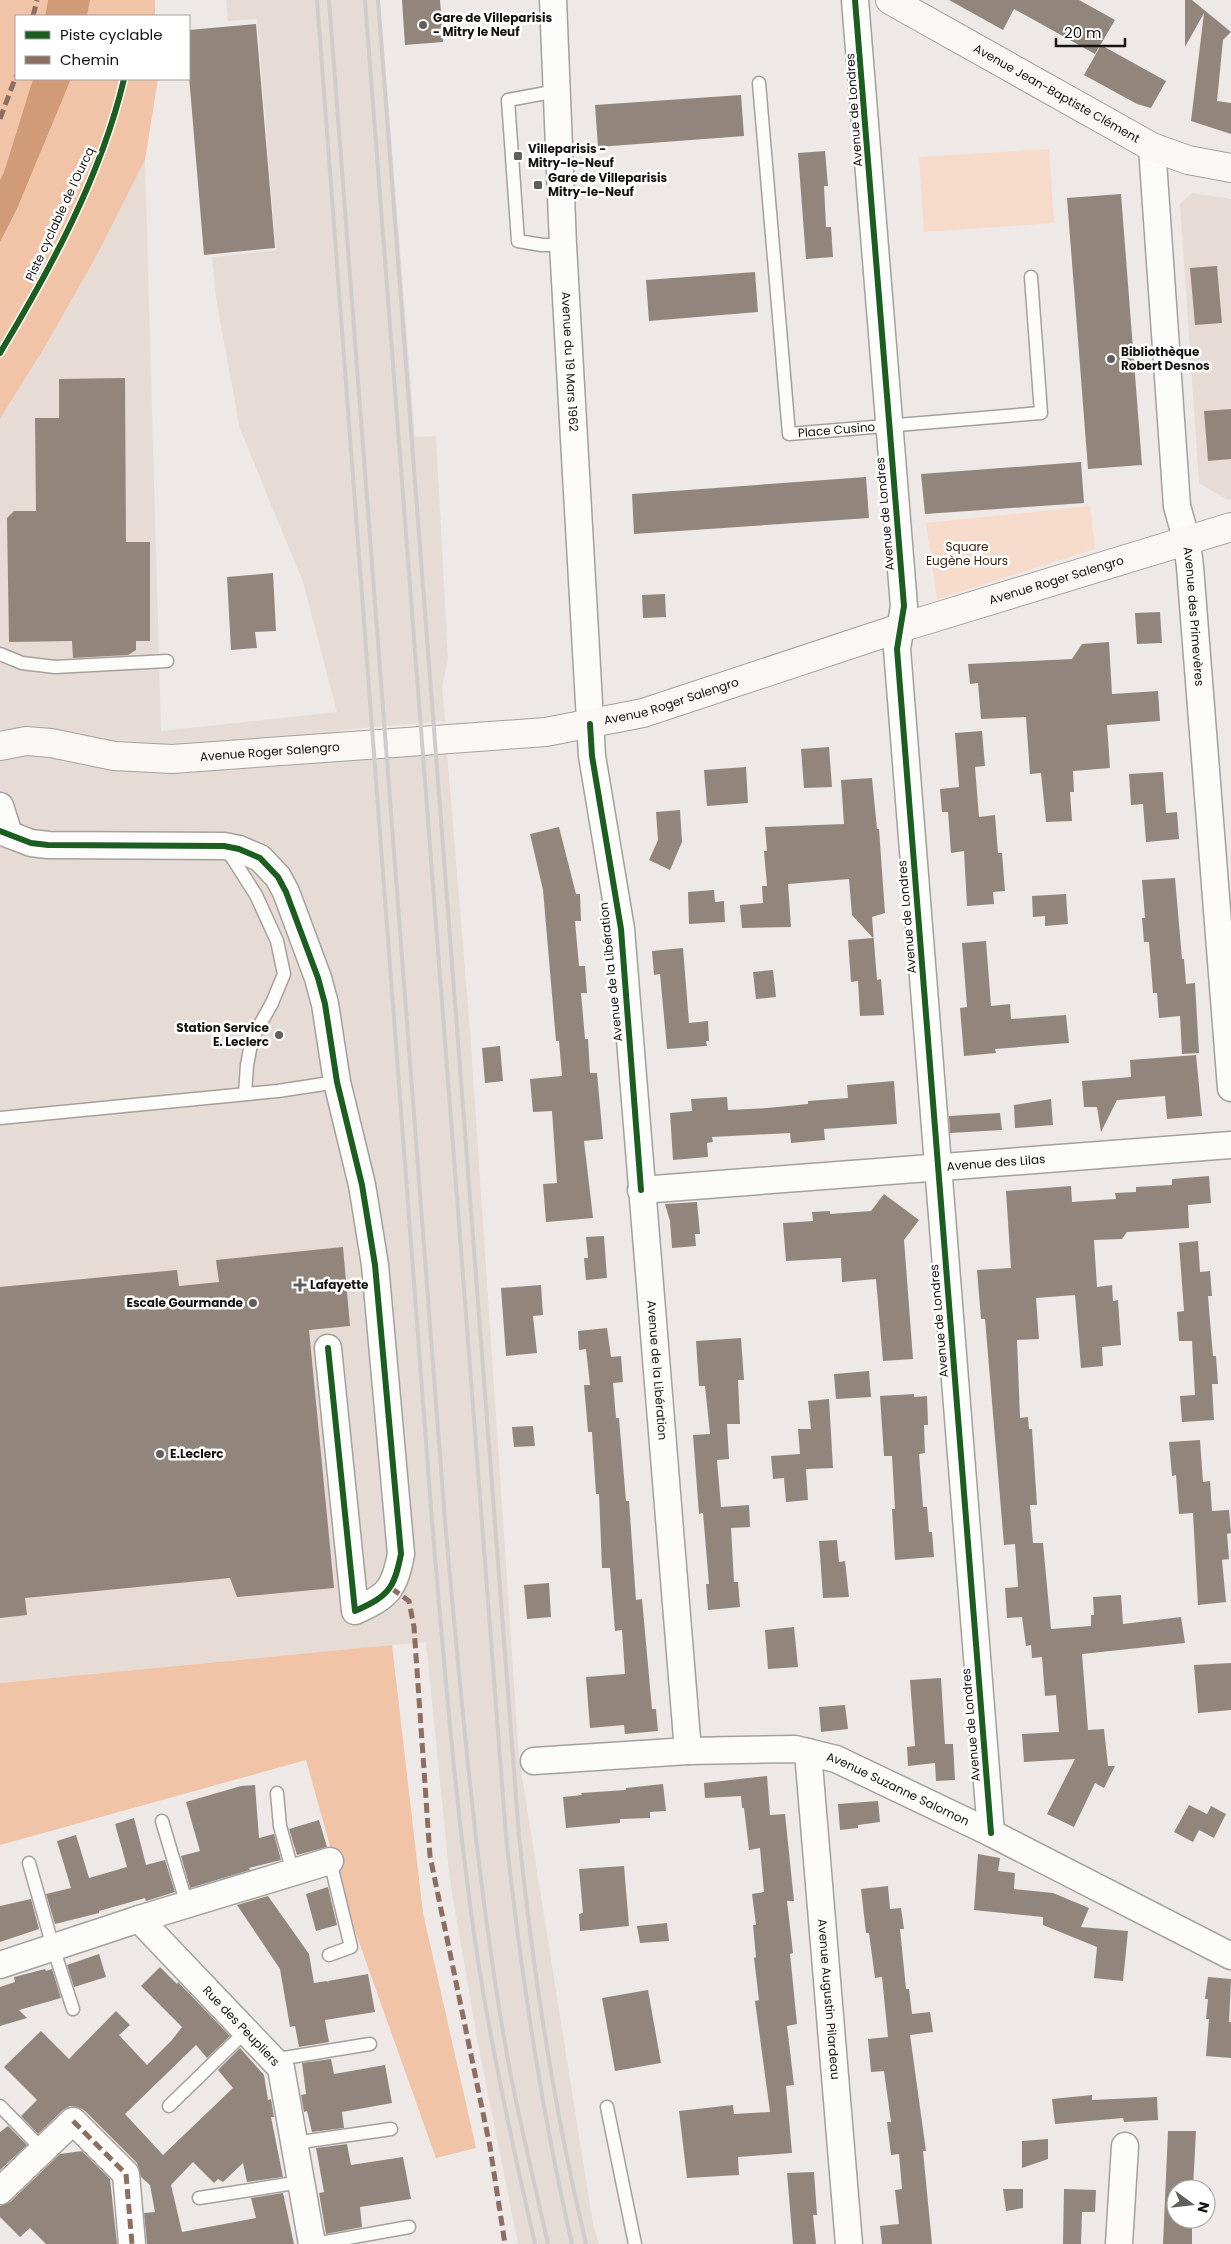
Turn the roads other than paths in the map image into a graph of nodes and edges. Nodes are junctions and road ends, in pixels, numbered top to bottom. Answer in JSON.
{"nodes":[{"id":1,"x":553,"y":0,"type":"edge"},
{"id":2,"x":855,"y":0,"type":"edge"},
{"id":3,"x":890,"y":0,"type":"edge"},
{"id":4,"x":759,"y":84,"type":"dead end"},
{"id":5,"x":557,"y":91,"type":"junction"},
{"id":6,"x":1152,"y":147,"type":"junction"},
{"id":7,"x":1231,"y":168,"type":"edge"},
{"id":8,"x":563,"y":245,"type":"junction"},
{"id":9,"x":1031,"y":278,"type":"dead end"},
{"id":10,"x":889,"y":427,"type":"junction"},
{"id":11,"x":1231,"y":527,"type":"edge"},
{"id":12,"x":1186,"y":542,"type":"junction"},
{"id":13,"x":900,"y":628,"type":"junction"},
{"id":14,"x":0,"y":654,"type":"edge"},
{"id":15,"x":167,"y":660,"type":"dead end"},
{"id":16,"x":590,"y":724,"type":"junction"},
{"id":17,"x":0,"y":746,"type":"edge"},
{"id":18,"x":0,"y":806,"type":"edge"},
{"id":19,"x":5,"y":833,"type":"edge"},
{"id":20,"x":224,"y":846,"type":"junction"},
{"id":21,"x":337,"y":1082,"type":"junction"},
{"id":22,"x":1231,"y":1088,"type":"edge"},
{"id":23,"x":244,"y":1094,"type":"junction"},
{"id":24,"x":0,"y":1118,"type":"edge"},
{"id":25,"x":1231,"y":1145,"type":"edge"},
{"id":26,"x":938,"y":1166,"type":"junction"},
{"id":27,"x":641,"y":1190,"type":"junction"},
{"id":28,"x":328,"y":1348,"type":"dead end"},
{"id":29,"x":688,"y":1750,"type":"junction"},
{"id":30,"x":808,"y":1752,"type":"junction"},
{"id":31,"x":534,"y":1761,"type":"dead end"},
{"id":32,"x":277,"y":1793,"type":"dead end"},
{"id":33,"x":162,"y":1821,"type":"dead end"},
{"id":34,"x":991,"y":1833,"type":"junction"},
{"id":35,"x":330,"y":1861,"type":"joint"},
{"id":36,"x":30,"y":1862,"type":"dead end"},
{"id":37,"x":293,"y":1873,"type":"junction"},
{"id":38,"x":187,"y":1905,"type":"junction"},
{"id":39,"x":139,"y":1919,"type":"junction"},
{"id":40,"x":53,"y":1948,"type":"junction"},
{"id":41,"x":329,"y":1954,"type":"dead end"},
{"id":42,"x":1231,"y":1956,"type":"edge"},
{"id":43,"x":0,"y":1965,"type":"edge"},
{"id":44,"x":73,"y":2009,"type":"dead end"},
{"id":45,"x":246,"y":2032,"type":"junction"},
{"id":46,"x":370,"y":2044,"type":"dead end"},
{"id":47,"x":275,"y":2062,"type":"junction"},
{"id":48,"x":0,"y":2106,"type":"edge"},
{"id":49,"x":168,"y":2106,"type":"dead end"},
{"id":50,"x":607,"y":2107,"type":"dead end"},
{"id":51,"x":391,"y":2129,"type":"dead end"},
{"id":52,"x":294,"y":2143,"type":"junction"},
{"id":53,"x":1125,"y":2146,"type":"dead end"},
{"id":54,"x":43,"y":2150,"type":"junction"},
{"id":55,"x":301,"y":2182,"type":"junction"},
{"id":56,"x":0,"y":2191,"type":"edge"},
{"id":57,"x":199,"y":2198,"type":"dead end"},
{"id":58,"x":409,"y":2227,"type":"dead end"},
{"id":59,"x":132,"y":2244,"type":"edge"},
{"id":60,"x":313,"y":2244,"type":"edge"},
{"id":61,"x":635,"y":2244,"type":"edge"},
{"id":62,"x":849,"y":2244,"type":"edge"},
{"id":63,"x":1119,"y":2244,"type":"edge"}],
"edges":[{"from":1,"to":5,"type":"street","name":"Avenue du 19 Mars 1962"},
{"from":2,"to":10,"type":"street","name":"Avenue de Londres"},
{"from":3,"to":6,"type":"street","name":"Avenue Jean-Baptiste Clément"},
{"from":4,"to":10,"type":"lane","name":"Place Cusino"},
{"from":5,"to":8,"type":"street","name":"Avenue du 19 Mars 1962"},
{"from":5,"to":8,"type":"lane"},
{"from":6,"to":7,"type":"street","name":"Avenue Jean-Baptiste Clément"},
{"from":6,"to":12,"type":"street","name":"Avenue des Primevères"},
{"from":8,"to":16,"type":"street","name":"Avenue du 19 Mars 1962"},
{"from":9,"to":10,"type":"lane","name":"Place Cusino"},
{"from":10,"to":13,"type":"street","name":"Avenue de Londres"},
{"from":11,"to":12,"type":"street","name":"Avenue Roger Salengro"},
{"from":12,"to":13,"type":"street","name":"Avenue Roger Salengro"},
{"from":12,"to":22,"type":"street","name":"Avenue des Primevères"},
{"from":13,"to":16,"type":"street","name":"Avenue Roger Salengro"},
{"from":13,"to":26,"type":"street","name":"Avenue de Londres"},
{"from":14,"to":15,"type":"lane"},
{"from":16,"to":17,"type":"street","name":"Avenue Roger Salengro"},
{"from":16,"to":27,"type":"street","name":"Avenue de la Libération"},
{"from":18,"to":19,"type":"street"},
{"from":19,"to":20,"type":"street"},
{"from":20,"to":21,"type":"street"},
{"from":20,"to":23,"type":"lane"},
{"from":21,"to":23,"type":"lane"},
{"from":21,"to":28,"type":"street"},
{"from":23,"to":24,"type":"lane"},
{"from":25,"to":26,"type":"street","name":"Avenue des Lilas"},
{"from":26,"to":27,"type":"street","name":"Avenue des Lilas"},
{"from":26,"to":34,"type":"street","name":"Avenue de Londres"},
{"from":27,"to":29,"type":"street","name":"Avenue de la Libération"},
{"from":29,"to":30,"type":"street","name":"Avenue Suzanne Salomon"},
{"from":29,"to":31,"type":"street","name":"Avenue Suzanne Salomon"},
{"from":30,"to":34,"type":"street","name":"Avenue Suzanne Salomon"},
{"from":30,"to":62,"type":"street","name":"Avenue Augustin Pilardeau"},
{"from":32,"to":37,"type":"lane"},
{"from":33,"to":38,"type":"lane"},
{"from":34,"to":42,"type":"street","name":"Avenue Suzanne Salomon"},
{"from":35,"to":37,"type":"street"},
{"from":35,"to":41,"type":"lane"},
{"from":36,"to":40,"type":"lane"},
{"from":37,"to":38,"type":"street"},
{"from":38,"to":39,"type":"street"},
{"from":39,"to":40,"type":"street"},
{"from":39,"to":45,"type":"street","name":"Rue des Peupliers"},
{"from":40,"to":43,"type":"street"},
{"from":40,"to":44,"type":"lane"},
{"from":45,"to":47,"type":"street","name":"Rue des Peupliers"},
{"from":45,"to":49,"type":"lane"},
{"from":46,"to":47,"type":"lane"},
{"from":47,"to":52,"type":"street","name":"Rue des Peupliers"},
{"from":48,"to":54,"type":"lane"},
{"from":50,"to":61,"type":"lane"},
{"from":51,"to":52,"type":"lane"},
{"from":52,"to":55,"type":"street","name":"Rue des Peupliers"},
{"from":53,"to":63,"type":"street"},
{"from":54,"to":56,"type":"street"},
{"from":54,"to":59,"type":"street"},
{"from":55,"to":57,"type":"lane"},
{"from":55,"to":60,"type":"street","name":"Rue des Peupliers"},
{"from":58,"to":60,"type":"lane"}]}
